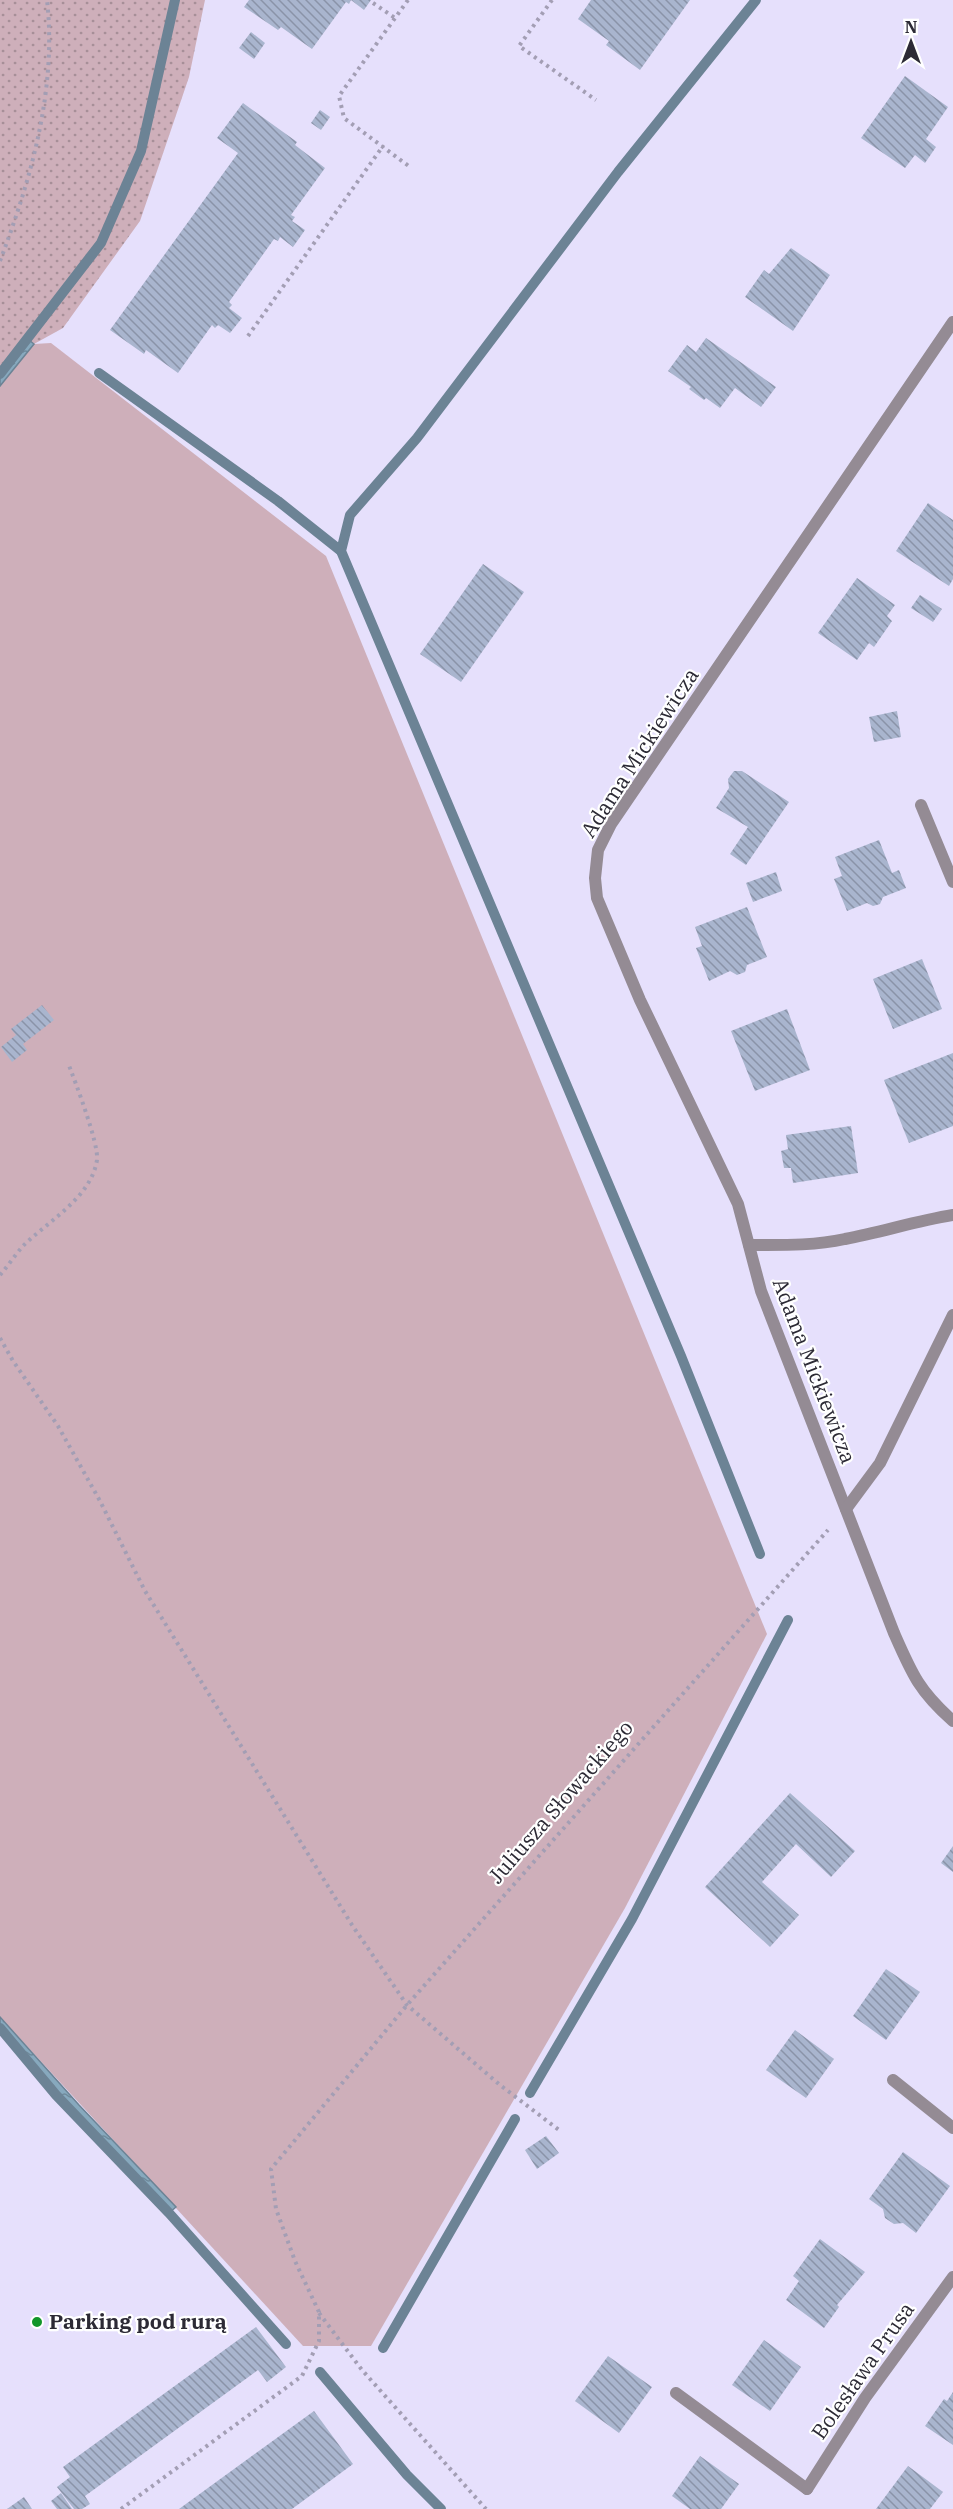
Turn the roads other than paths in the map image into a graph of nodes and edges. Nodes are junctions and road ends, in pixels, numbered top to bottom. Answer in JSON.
{"nodes":[{"id":1,"x":953,"y":322,"type":"edge"},
{"id":2,"x":921,"y":805,"type":"dead end"},
{"id":3,"x":953,"y":882,"type":"edge"},
{"id":4,"x":953,"y":1215,"type":"edge"},
{"id":5,"x":749,"y":1245,"type":"junction"},
{"id":6,"x":953,"y":1315,"type":"edge"},
{"id":7,"x":846,"y":1509,"type":"junction"},
{"id":8,"x":953,"y":1721,"type":"edge"},
{"id":9,"x":893,"y":2080,"type":"dead end"},
{"id":10,"x":953,"y":2127,"type":"edge"},
{"id":11,"x":953,"y":2277,"type":"edge"},
{"id":12,"x":676,"y":2393,"type":"dead end"}],
"edges":[{"from":1,"to":5,"type":"street","name":"Adama Mickiewicza"},
{"from":2,"to":3,"type":"street"},
{"from":4,"to":5,"type":"street","name":"Adama Mickiewicza"},
{"from":5,"to":7,"type":"street","name":"Adama Mickiewicza"},
{"from":6,"to":7,"type":"street"},
{"from":7,"to":8,"type":"street"},
{"from":9,"to":10,"type":"street"},
{"from":11,"to":12,"type":"street","name":"Bolesława Prusa"}]}
